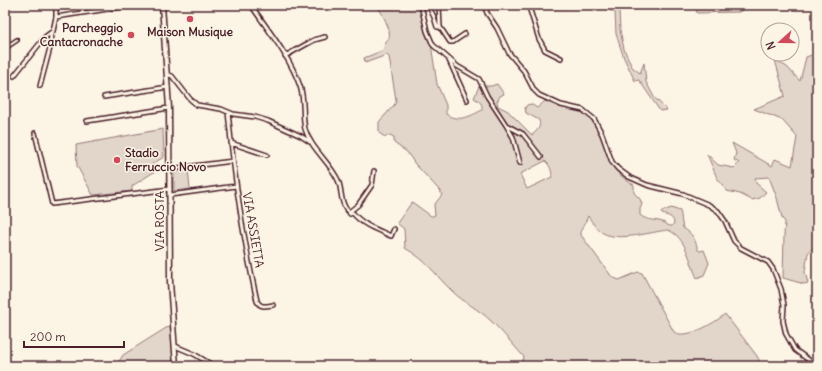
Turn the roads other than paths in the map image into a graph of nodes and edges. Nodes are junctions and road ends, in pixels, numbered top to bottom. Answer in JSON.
{"nodes":[{"id":1,"x":56,"y":5,"type":"edge"},
{"id":2,"x":134,"y":5,"type":"edge"},
{"id":3,"x":162,"y":5,"type":"edge"},
{"id":4,"x":251,"y":5,"type":"edge"},
{"id":5,"x":421,"y":5,"type":"edge"},
{"id":6,"x":428,"y":5,"type":"edge"},
{"id":7,"x":439,"y":5,"type":"edge"},
{"id":8,"x":484,"y":5,"type":"edge"},
{"id":9,"x":520,"y":5,"type":"edge"},
{"id":10,"x":568,"y":5,"type":"edge"},
{"id":11,"x":529,"y":7,"type":"junction"},
{"id":12,"x":56,"y":17,"type":"junction"},
{"id":13,"x":440,"y":27,"type":"junction"},
{"id":14,"x":51,"y":33,"type":"junction"},
{"id":15,"x":465,"y":34,"type":"dead end"},
{"id":16,"x":325,"y":37,"type":"dead end"},
{"id":17,"x":17,"y":40,"type":"dead end"},
{"id":18,"x":5,"y":48,"type":"edge"},
{"id":19,"x":286,"y":56,"type":"junction"},
{"id":20,"x":447,"y":57,"type":"junction"},
{"id":21,"x":561,"y":58,"type":"dead end"},
{"id":22,"x":167,"y":74,"type":"junction"},
{"id":23,"x":14,"y":76,"type":"dead end"},
{"id":24,"x":40,"y":86,"type":"dead end"},
{"id":25,"x":168,"y":87,"type":"junction"},
{"id":26,"x":104,"y":97,"type":"dead end"},
{"id":27,"x":467,"y":100,"type":"dead end"},
{"id":28,"x":169,"y":108,"type":"junction"},
{"id":29,"x":228,"y":112,"type":"junction"},
{"id":30,"x":87,"y":121,"type":"dead end"},
{"id":31,"x":506,"y":125,"type":"junction"},
{"id":32,"x":34,"y":133,"type":"dead end"},
{"id":33,"x":310,"y":142,"type":"junction"},
{"id":34,"x":231,"y":143,"type":"junction"},
{"id":35,"x":267,"y":156,"type":"dead end"},
{"id":36,"x":541,"y":157,"type":"dead end"},
{"id":37,"x":233,"y":161,"type":"junction"},
{"id":38,"x":520,"y":163,"type":"dead end"},
{"id":39,"x":170,"y":169,"type":"junction"},
{"id":40,"x":374,"y":170,"type":"dead end"},
{"id":41,"x":236,"y":186,"type":"junction"},
{"id":42,"x":170,"y":189,"type":"junction"},
{"id":43,"x":170,"y":195,"type":"junction"},
{"id":44,"x":349,"y":212,"type":"junction"},
{"id":45,"x":394,"y":229,"type":"dead end"},
{"id":46,"x":273,"y":305,"type":"dead end"},
{"id":47,"x":175,"y":346,"type":"junction"},
{"id":48,"x":176,"y":366,"type":"edge"},
{"id":49,"x":214,"y":366,"type":"edge"},
{"id":50,"x":816,"y":366,"type":"edge"}],
"edges":[{"from":1,"to":12,"type":"street"},
{"from":2,"to":12,"type":"street"},
{"from":3,"to":22,"type":"street","name":"VIA ROSTA"},
{"from":4,"to":19,"type":"street"},
{"from":5,"to":20,"type":"street"},
{"from":6,"to":13,"type":"street"},
{"from":7,"to":13,"type":"street"},
{"from":8,"to":50,"type":"street"},
{"from":9,"to":11,"type":"street"},
{"from":10,"to":11,"type":"street"},
{"from":11,"to":21,"type":"street"},
{"from":12,"to":14,"type":"street"},
{"from":13,"to":15,"type":"street"},
{"from":14,"to":23,"type":"street"},
{"from":14,"to":24,"type":"street"},
{"from":16,"to":19,"type":"street"},
{"from":17,"to":18,"type":"street"},
{"from":19,"to":33,"type":"street"},
{"from":20,"to":27,"type":"street"},
{"from":20,"to":31,"type":"street"},
{"from":22,"to":25,"type":"street","name":"VIA ROSTA"},
{"from":22,"to":29,"type":"street"},
{"from":25,"to":26,"type":"street"},
{"from":25,"to":28,"type":"street","name":"VIA ROSTA"},
{"from":28,"to":30,"type":"street"},
{"from":28,"to":39,"type":"street","name":"VIA ROSTA"},
{"from":29,"to":33,"type":"street"},
{"from":29,"to":34,"type":"street","name":"VIA ASSIETTA"},
{"from":31,"to":36,"type":"street"},
{"from":31,"to":38,"type":"street"},
{"from":32,"to":42,"type":"street"},
{"from":33,"to":44,"type":"street"},
{"from":34,"to":35,"type":"street"},
{"from":34,"to":37,"type":"street","name":"VIA ASSIETTA"},
{"from":37,"to":39,"type":"street"},
{"from":37,"to":41,"type":"street","name":"VIA ASSIETTA"},
{"from":39,"to":42,"type":"street","name":"VIA ROSTA"},
{"from":40,"to":44,"type":"street"},
{"from":41,"to":43,"type":"street"},
{"from":41,"to":46,"type":"street","name":"VIA ASSIETTA"},
{"from":42,"to":43,"type":"street","name":"VIA ROSTA"},
{"from":43,"to":47,"type":"street","name":"VIA ROSTA"},
{"from":44,"to":45,"type":"street"},
{"from":47,"to":48,"type":"street","name":"VIA ROSTA"},
{"from":47,"to":49,"type":"street"}]}
